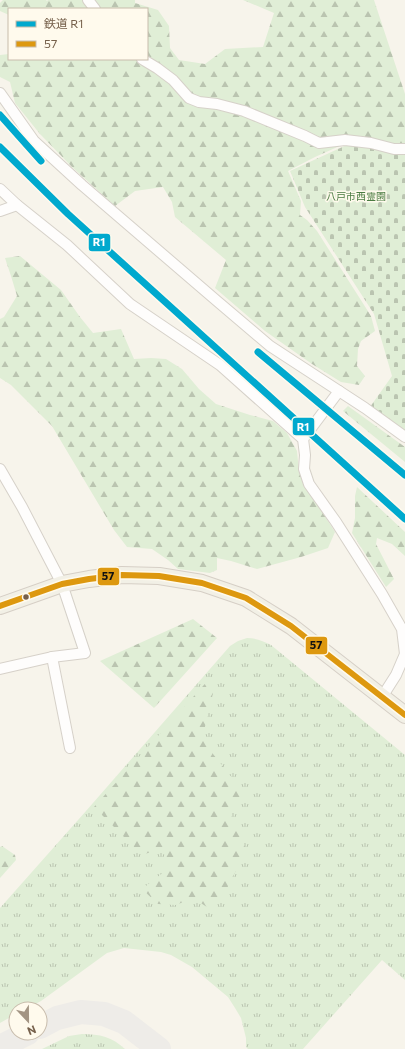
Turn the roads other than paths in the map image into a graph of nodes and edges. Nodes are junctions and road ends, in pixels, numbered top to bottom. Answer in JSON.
{"nodes":[{"id":1,"x":88,"y":0,"type":"edge"},
{"id":2,"x":94,"y":8,"type":"edge"},
{"id":3,"x":144,"y":60,"type":"edge"},
{"id":4,"x":0,"y":93,"type":"edge"},
{"id":5,"x":405,"y":149,"type":"edge"},
{"id":6,"x":0,"y":189,"type":"edge"},
{"id":7,"x":17,"y":205,"type":"junction"},
{"id":8,"x":0,"y":211,"type":"edge"},
{"id":9,"x":336,"y":395,"type":"junction"},
{"id":10,"x":405,"y":437,"type":"edge"},
{"id":11,"x":303,"y":439,"type":"junction"},
{"id":12,"x":0,"y":469,"type":"edge"},
{"id":13,"x":62,"y":584,"type":"junction"},
{"id":14,"x":0,"y":606,"type":"edge"},
{"id":15,"x":52,"y":657,"type":"junction"},
{"id":16,"x":0,"y":669,"type":"edge"},
{"id":17,"x":382,"y":697,"type":"junction"},
{"id":18,"x":405,"y":715,"type":"edge"},
{"id":19,"x":70,"y":748,"type":"dead end"}],
"edges":[{"from":1,"to":2,"type":"street"},
{"from":3,"to":5,"type":"street"},
{"from":4,"to":9,"type":"street"},
{"from":6,"to":7,"type":"street"},
{"from":7,"to":8,"type":"street"},
{"from":7,"to":11,"type":"street"},
{"from":9,"to":10,"type":"street"},
{"from":9,"to":11,"type":"street"},
{"from":11,"to":17,"type":"street"},
{"from":12,"to":13,"type":"street"},
{"from":13,"to":14,"type":"main road"},
{"from":13,"to":15,"type":"street"},
{"from":13,"to":17,"type":"main road"},
{"from":15,"to":16,"type":"street"},
{"from":15,"to":19,"type":"street"},
{"from":17,"to":18,"type":"main road"}]}
